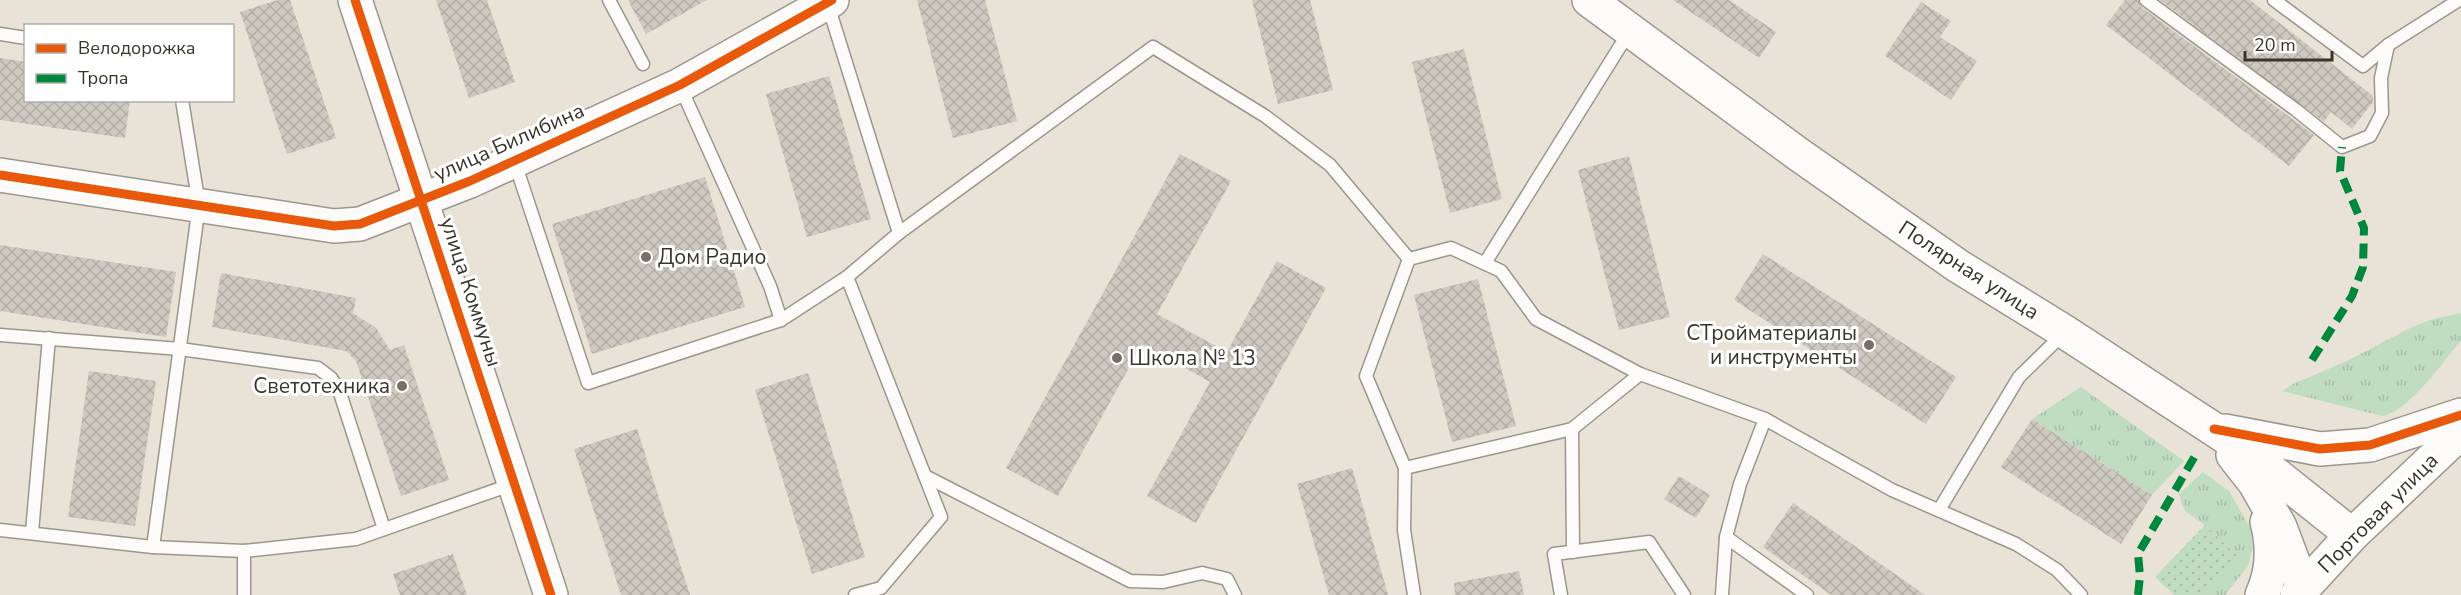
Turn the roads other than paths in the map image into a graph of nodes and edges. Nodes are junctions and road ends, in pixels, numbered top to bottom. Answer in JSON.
{"nodes":[{"id":1,"x":355,"y":0,"type":"edge"},
{"id":2,"x":609,"y":0,"type":"edge"},
{"id":3,"x":1589,"y":0,"type":"edge"},
{"id":4,"x":2146,"y":0,"type":"edge"},
{"id":5,"x":2274,"y":0,"type":"edge"},
{"id":6,"x":2458,"y":0,"type":"edge"},
{"id":7,"x":830,"y":2,"type":"edge"},
{"id":8,"x":1629,"y":31,"type":"junction"},
{"id":9,"x":0,"y":34,"type":"edge"},
{"id":10,"x":24,"y":38,"type":"edge"},
{"id":11,"x":2388,"y":45,"type":"junction"},
{"id":12,"x":643,"y":64,"type":"dead end"},
{"id":13,"x":680,"y":85,"type":"junction"},
{"id":14,"x":182,"y":102,"type":"edge"},
{"id":15,"x":515,"y":161,"type":"junction"},
{"id":16,"x":0,"y":175,"type":"edge"},
{"id":17,"x":422,"y":200,"type":"junction"},
{"id":18,"x":199,"y":205,"type":"junction"},
{"id":19,"x":899,"y":233,"type":"junction"},
{"id":20,"x":1409,"y":259,"type":"junction"},
{"id":21,"x":1485,"y":263,"type":"junction"},
{"id":22,"x":847,"y":277,"type":"junction"},
{"id":23,"x":781,"y":320,"type":"junction"},
{"id":24,"x":2065,"y":332,"type":"junction"},
{"id":25,"x":0,"y":335,"type":"edge"},
{"id":26,"x":49,"y":338,"type":"junction"},
{"id":27,"x":180,"y":349,"type":"junction"},
{"id":28,"x":1640,"y":374,"type":"junction"},
{"id":29,"x":2461,"y":415,"type":"edge"},
{"id":30,"x":1765,"y":419,"type":"junction"},
{"id":31,"x":1572,"y":429,"type":"junction"},
{"id":32,"x":2214,"y":429,"type":"junction"},
{"id":33,"x":2461,"y":432,"type":"edge"},
{"id":34,"x":1405,"y":468,"type":"junction"},
{"id":35,"x":924,"y":476,"type":"junction"},
{"id":36,"x":515,"y":483,"type":"junction"},
{"id":37,"x":2255,"y":483,"type":"junction"},
{"id":38,"x":1939,"y":510,"type":"junction"},
{"id":39,"x":384,"y":529,"type":"junction"},
{"id":40,"x":0,"y":530,"type":"edge"},
{"id":41,"x":32,"y":532,"type":"junction"},
{"id":42,"x":2352,"y":535,"type":"junction"},
{"id":43,"x":1726,"y":537,"type":"junction"},
{"id":44,"x":153,"y":547,"type":"junction"},
{"id":45,"x":244,"y":551,"type":"junction"},
{"id":46,"x":1573,"y":552,"type":"junction"},
{"id":47,"x":882,"y":592,"type":"edge"},
{"id":48,"x":2301,"y":593,"type":"edge"},
{"id":49,"x":243,"y":595,"type":"edge"},
{"id":50,"x":551,"y":595,"type":"edge"},
{"id":51,"x":855,"y":595,"type":"edge"},
{"id":52,"x":1235,"y":595,"type":"edge"},
{"id":53,"x":1414,"y":595,"type":"edge"},
{"id":54,"x":1561,"y":595,"type":"edge"},
{"id":55,"x":1684,"y":595,"type":"edge"},
{"id":56,"x":1722,"y":595,"type":"edge"},
{"id":57,"x":1807,"y":595,"type":"edge"},
{"id":58,"x":2081,"y":595,"type":"edge"},
{"id":59,"x":2262,"y":595,"type":"edge"}],
"edges":[{"from":1,"to":17,"type":"street","name":"улица Коммуны"},
{"from":2,"to":12,"type":"lane"},
{"from":3,"to":8,"type":"street","name":"Полярная улица"},
{"from":4,"to":11,"type":"lane"},
{"from":5,"to":11,"type":"lane"},
{"from":6,"to":11,"type":"lane"},
{"from":7,"to":13,"type":"street","name":"улица Билибина"},
{"from":7,"to":19,"type":"lane"},
{"from":8,"to":21,"type":"lane"},
{"from":8,"to":24,"type":"street","name":"Полярная улица"},
{"from":9,"to":10,"type":"lane"},
{"from":13,"to":15,"type":"street","name":"улица Билибина"},
{"from":13,"to":23,"type":"lane"},
{"from":14,"to":18,"type":"lane"},
{"from":15,"to":17,"type":"street","name":"улица Билибина"},
{"from":15,"to":23,"type":"lane"},
{"from":16,"to":18,"type":"street","name":"улица Билибина"},
{"from":17,"to":18,"type":"street","name":"улица Билибина"},
{"from":17,"to":36,"type":"street","name":"улица Коммуны"},
{"from":18,"to":27,"type":"lane"},
{"from":19,"to":20,"type":"lane"},
{"from":19,"to":22,"type":"lane"},
{"from":20,"to":21,"type":"lane"},
{"from":20,"to":34,"type":"lane"},
{"from":21,"to":28,"type":"lane"},
{"from":22,"to":23,"type":"lane"},
{"from":22,"to":35,"type":"lane"},
{"from":24,"to":32,"type":"street","name":"Полярная улица"},
{"from":24,"to":38,"type":"lane"},
{"from":25,"to":26,"type":"lane"},
{"from":26,"to":27,"type":"lane"},
{"from":26,"to":41,"type":"lane"},
{"from":27,"to":39,"type":"lane"},
{"from":27,"to":44,"type":"lane"},
{"from":28,"to":30,"type":"lane"},
{"from":28,"to":31,"type":"lane"},
{"from":29,"to":32,"type":"street"},
{"from":30,"to":38,"type":"lane"},
{"from":30,"to":43,"type":"lane"},
{"from":31,"to":34,"type":"lane"},
{"from":31,"to":46,"type":"lane"},
{"from":32,"to":37,"type":"street"},
{"from":32,"to":42,"type":"street","name":"Полярная улица"},
{"from":33,"to":42,"type":"street","name":"Портовая улица"},
{"from":34,"to":53,"type":"lane"},
{"from":35,"to":47,"type":"lane"},
{"from":35,"to":52,"type":"lane"},
{"from":36,"to":39,"type":"lane"},
{"from":36,"to":50,"type":"street","name":"улица Коммуны"},
{"from":37,"to":48,"type":"street"},
{"from":37,"to":59,"type":"street"},
{"from":38,"to":58,"type":"lane"},
{"from":39,"to":45,"type":"lane"},
{"from":40,"to":41,"type":"lane"},
{"from":41,"to":44,"type":"lane"},
{"from":42,"to":48,"type":"street","name":"Портовая улица"},
{"from":43,"to":56,"type":"lane"},
{"from":43,"to":57,"type":"lane"},
{"from":44,"to":45,"type":"lane"},
{"from":45,"to":49,"type":"lane"},
{"from":46,"to":54,"type":"lane"},
{"from":46,"to":55,"type":"lane"},
{"from":47,"to":51,"type":"lane"}]}
